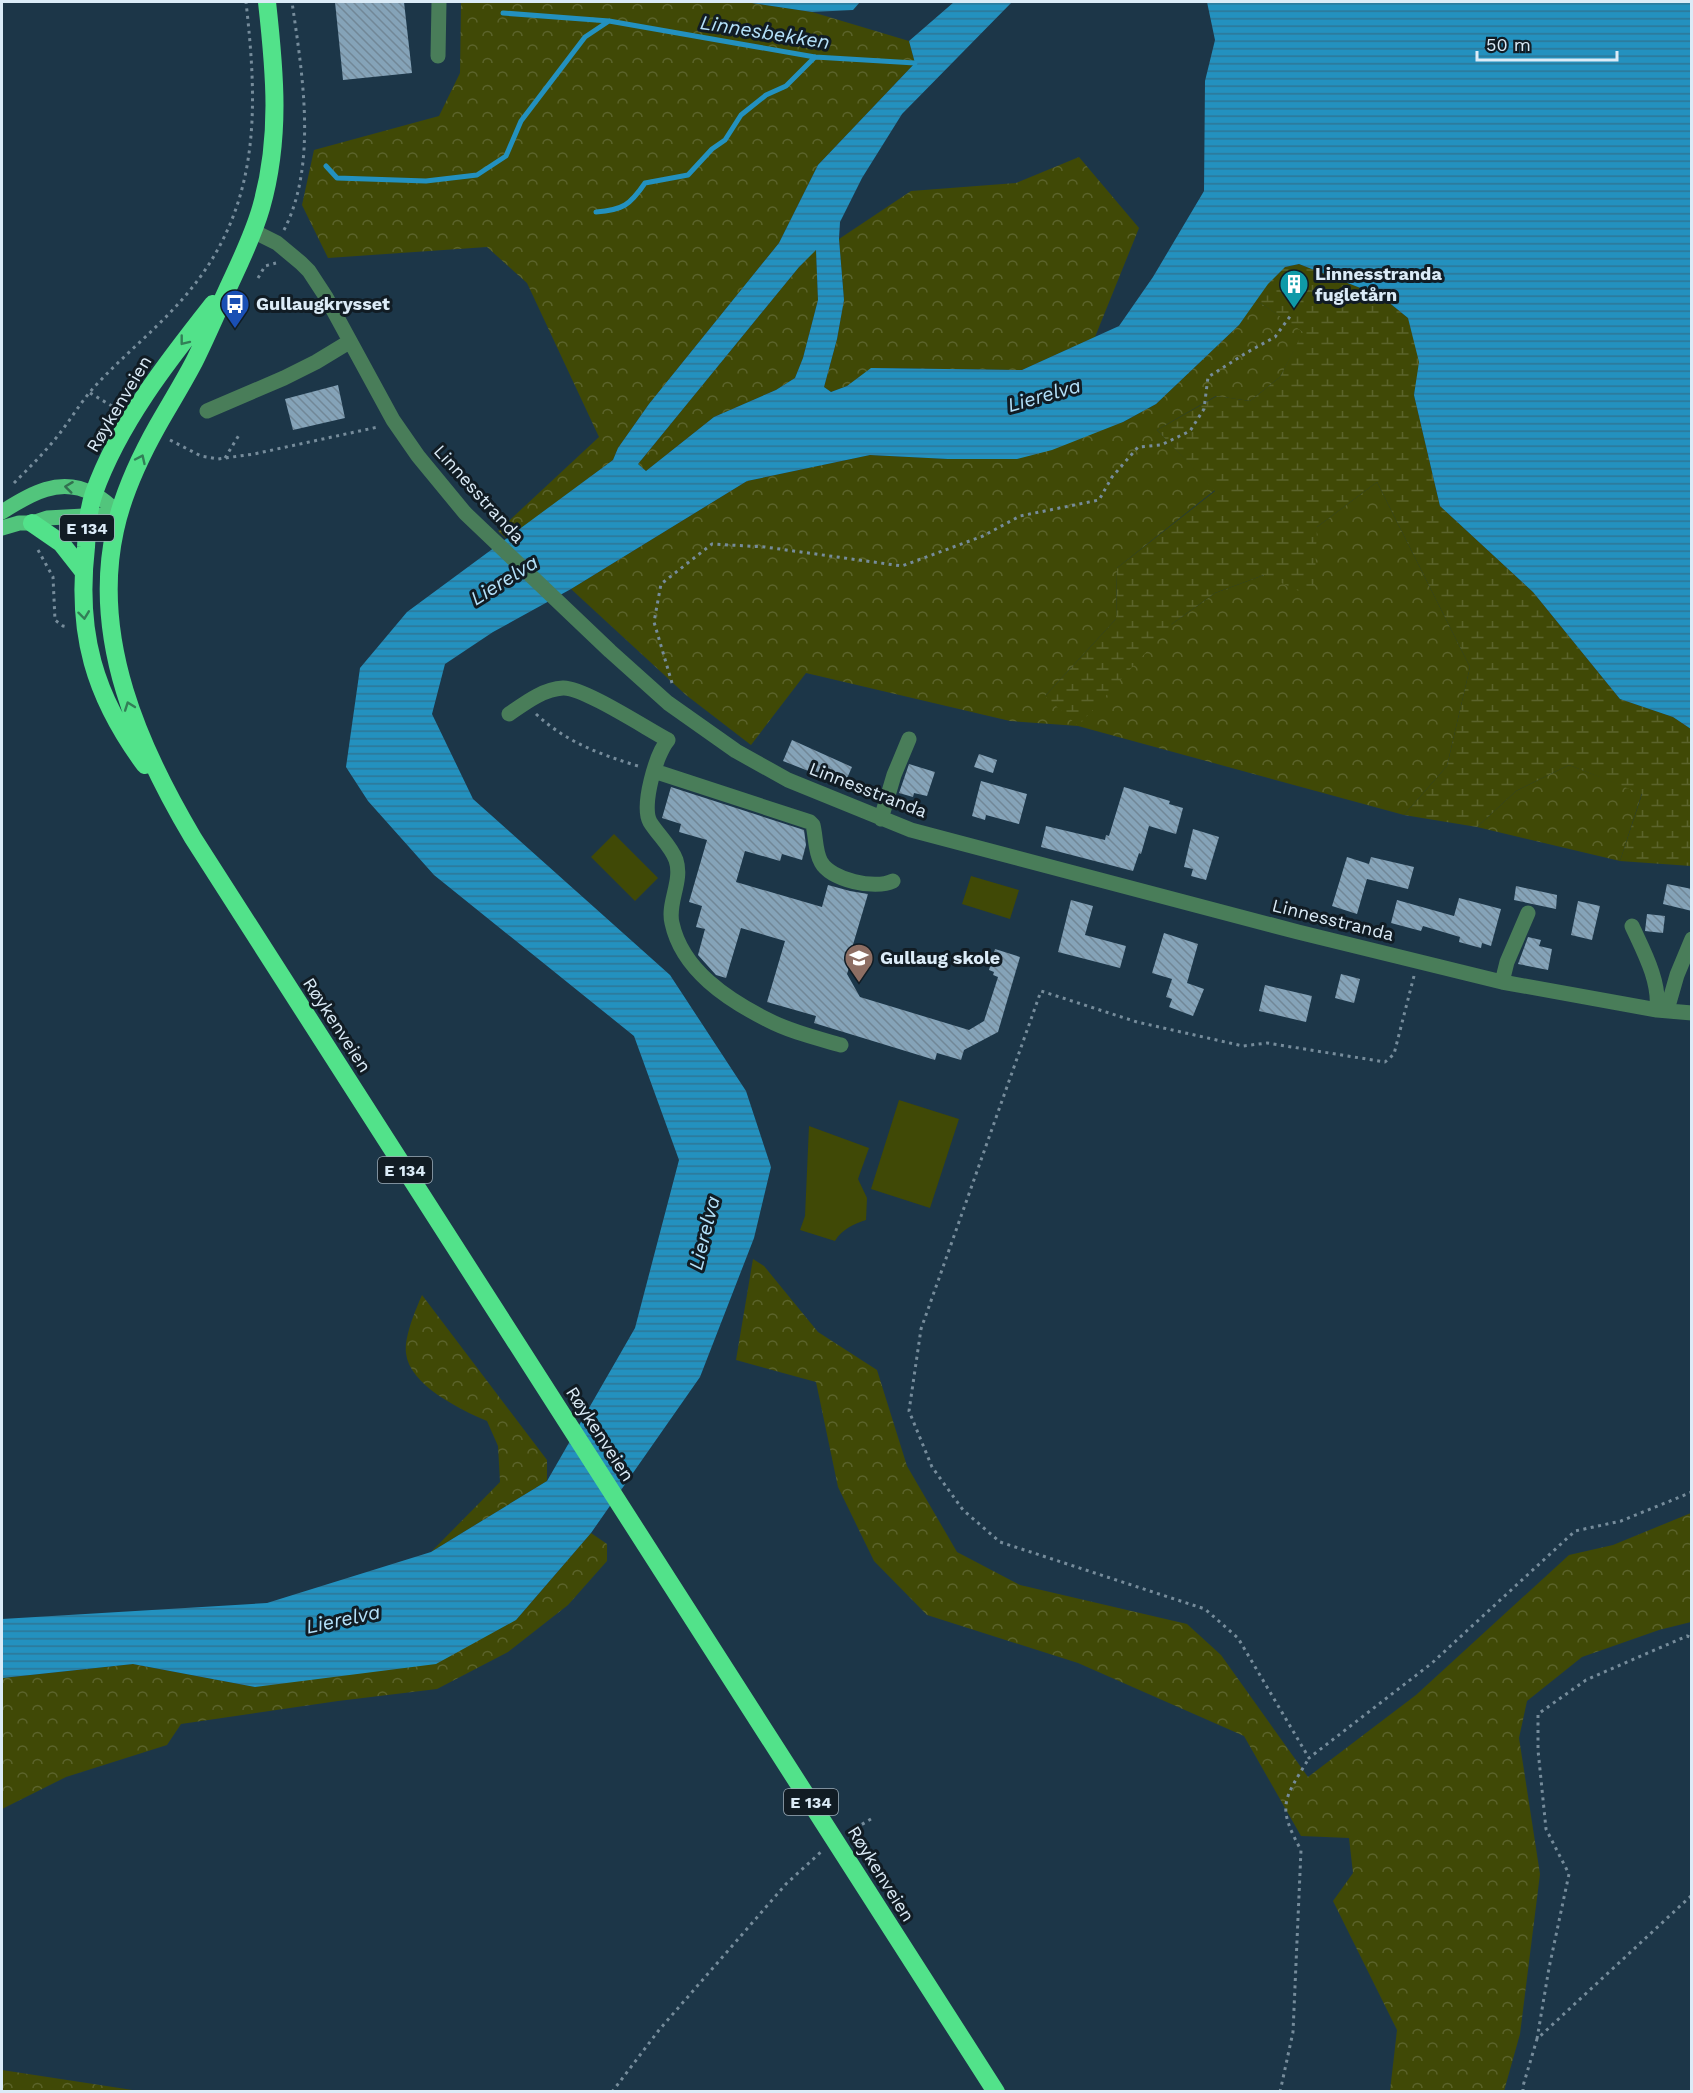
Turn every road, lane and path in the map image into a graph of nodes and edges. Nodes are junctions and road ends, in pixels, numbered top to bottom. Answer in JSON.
{"nodes":[{"id":1,"x":246,"y":2,"type":"edge"},
{"id":2,"x":267,"y":2,"type":"edge"},
{"id":3,"x":292,"y":2,"type":"edge"},
{"id":4,"x":439,"y":2,"type":"edge"},
{"id":5,"x":438,"y":56,"type":"dead end"},
{"id":6,"x":253,"y":231,"type":"junction"},
{"id":7,"x":283,"y":248,"type":"junction"},
{"id":8,"x":258,"y":278,"type":"dead end"},
{"id":9,"x":233,"y":279,"type":"junction"},
{"id":10,"x":1291,"y":315,"type":"dead end"},
{"id":11,"x":349,"y":342,"type":"junction"},
{"id":12,"x":90,"y":393,"type":"junction"},
{"id":13,"x":121,"y":411,"type":"dead end"},
{"id":14,"x":207,"y":411,"type":"dead end"},
{"id":15,"x":384,"y":426,"type":"dead end"},
{"id":16,"x":238,"y":435,"type":"dead end"},
{"id":17,"x":165,"y":437,"type":"dead end"},
{"id":18,"x":225,"y":458,"type":"junction"},
{"id":19,"x":14,"y":483,"type":"dead end"},
{"id":20,"x":94,"y":494,"type":"junction"},
{"id":21,"x":2,"y":512,"type":"edge"},
{"id":22,"x":120,"y":514,"type":"junction"},
{"id":23,"x":89,"y":516,"type":"junction"},
{"id":24,"x":32,"y":523,"type":"junction"},
{"id":25,"x":2,"y":528,"type":"edge"},
{"id":26,"x":34,"y":545,"type":"dead end"},
{"id":27,"x":83,"y":571,"type":"junction"},
{"id":28,"x":85,"y":625,"type":"junction"},
{"id":29,"x":672,"y":682,"type":"dead end"},
{"id":30,"x":524,"y":704,"type":"junction"},
{"id":31,"x":509,"y":714,"type":"dead end"},
{"id":32,"x":909,"y":739,"type":"dead end"},
{"id":33,"x":654,"y":771,"type":"junction"},
{"id":34,"x":170,"y":798,"type":"junction"},
{"id":35,"x":880,"y":819,"type":"junction"},
{"id":36,"x":893,"y":881,"type":"dead end"},
{"id":37,"x":1528,"y":913,"type":"dead end"},
{"id":38,"x":1632,"y":927,"type":"dead end"},
{"id":39,"x":1692,"y":939,"type":"edge"},
{"id":40,"x":1418,"y":961,"type":"junction"},
{"id":41,"x":1502,"y":982,"type":"junction"},
{"id":42,"x":1662,"y":1010,"type":"junction"},
{"id":43,"x":1692,"y":1014,"type":"edge"},
{"id":44,"x":841,"y":1045,"type":"dead end"},
{"id":45,"x":1692,"y":1492,"type":"edge"},
{"id":46,"x":1692,"y":1638,"type":"edge"},
{"id":47,"x":1309,"y":1758,"type":"junction"},
{"id":48,"x":872,"y":1819,"type":"dead end"},
{"id":49,"x":835,"y":1840,"type":"junction"},
{"id":50,"x":1692,"y":1895,"type":"edge"},
{"id":51,"x":1537,"y":2039,"type":"junction"},
{"id":52,"x":612,"y":2091,"type":"edge"},
{"id":53,"x":996,"y":2091,"type":"edge"},
{"id":54,"x":1280,"y":2091,"type":"edge"},
{"id":55,"x":1523,"y":2091,"type":"edge"}],
"edges":[{"from":1,"to":12,"type":"path"},
{"from":2,"to":6,"type":"highway","name":"Røykenveien","number":"E 134"},
{"from":3,"to":7,"type":"path"},
{"from":4,"to":5,"type":"street"},
{"from":6,"to":7,"type":"street","name":"Linnesstranda"},
{"from":6,"to":9,"type":"highway","name":"Røykenveien","number":"E 134"},
{"from":7,"to":8,"type":"path"},
{"from":7,"to":11,"type":"street","name":"Linnesstranda"},
{"from":9,"to":20,"type":"highway","name":"Røykenveien","number":"E 134","one_way":true},
{"from":22,"to":9,"type":"highway","name":"Røykenveien","number":"E 134","one_way":true},
{"from":10,"to":29,"type":"path"},
{"from":11,"to":14,"type":"street"},
{"from":11,"to":35,"type":"street","name":"Linnesstranda"},
{"from":12,"to":13,"type":"path"},
{"from":12,"to":19,"type":"path"},
{"from":15,"to":18,"type":"path"},
{"from":16,"to":18,"type":"path"},
{"from":17,"to":18,"type":"path"},
{"from":20,"to":21,"type":"main road","one_way":true},
{"from":20,"to":22,"type":"main road"},
{"from":20,"to":23,"type":"highway","name":"Røykenveien","number":"E 134"},
{"from":22,"to":23,"type":"main road"},
{"from":34,"to":22,"type":"highway","name":"Røykenveien","number":"E 134","one_way":true},
{"from":23,"to":24,"type":"main road"},
{"from":23,"to":27,"type":"highway","name":"Røykenveien","number":"E 134"},
{"from":24,"to":25,"type":"main road"},
{"from":24,"to":27,"type":"highway","number":"E 134"},
{"from":26,"to":28,"type":"path"},
{"from":27,"to":28,"type":"highway","name":"Røykenveien","number":"E 134","one_way":true},
{"from":28,"to":34,"type":"highway","name":"Røykenveien","number":"E 134"},
{"from":30,"to":31,"type":"street"},
{"from":30,"to":33,"type":"path"},
{"from":30,"to":33,"type":"street"},
{"from":32,"to":35,"type":"street"},
{"from":33,"to":36,"type":"street"},
{"from":33,"to":44,"type":"street"},
{"from":34,"to":49,"type":"highway","name":"Røykenveien","number":"E 134"},
{"from":35,"to":40,"type":"street","name":"Linnesstranda"},
{"from":37,"to":41,"type":"street"},
{"from":38,"to":42,"type":"street"},
{"from":39,"to":42,"type":"street"},
{"from":40,"to":41,"type":"street","name":"Linnesstranda"},
{"from":40,"to":47,"type":"path"},
{"from":41,"to":42,"type":"street","name":"Linnesstranda"},
{"from":42,"to":43,"type":"street","name":"Linnesstranda"},
{"from":45,"to":47,"type":"path"},
{"from":46,"to":51,"type":"path"},
{"from":47,"to":54,"type":"path"},
{"from":48,"to":49,"type":"path"},
{"from":49,"to":52,"type":"path"},
{"from":49,"to":53,"type":"highway","name":"Røykenveien","number":"E 134"},
{"from":50,"to":51,"type":"path"},
{"from":51,"to":55,"type":"path"}]}
